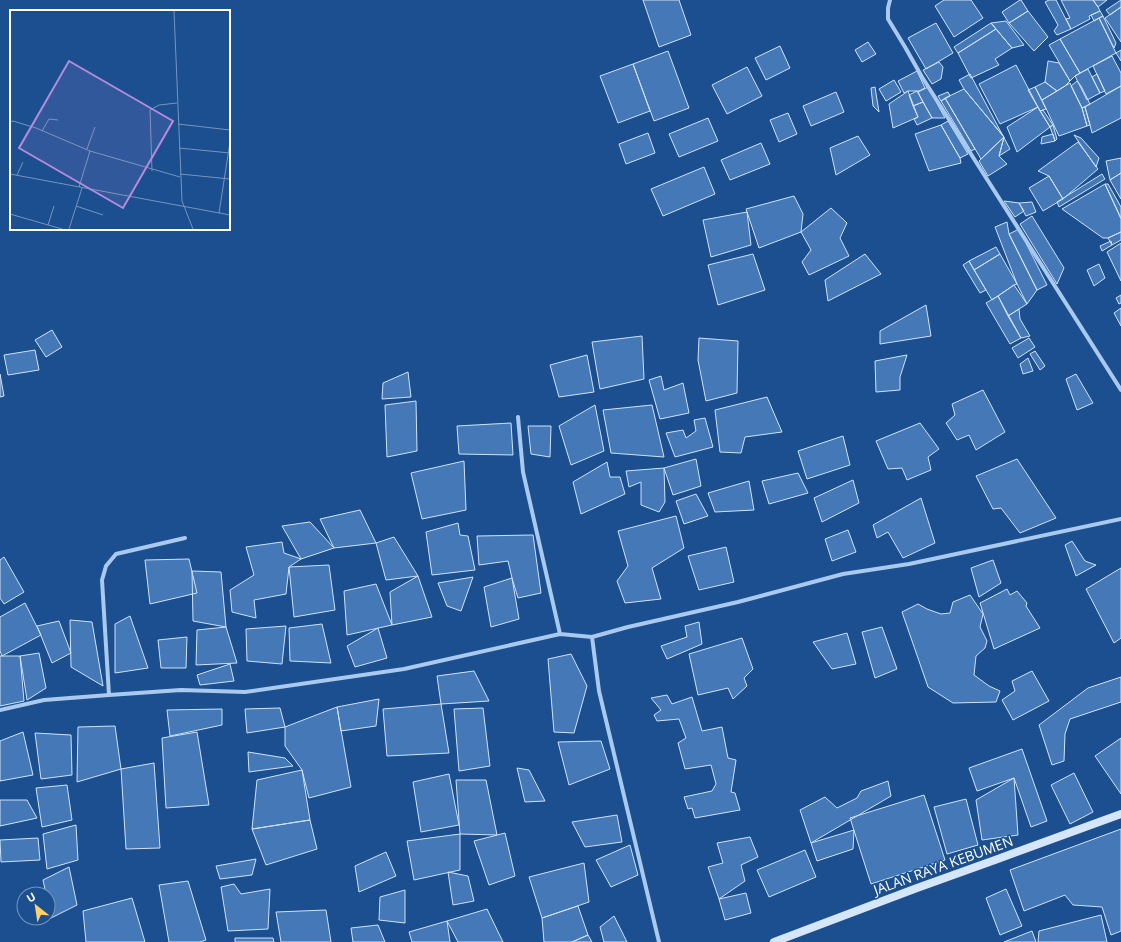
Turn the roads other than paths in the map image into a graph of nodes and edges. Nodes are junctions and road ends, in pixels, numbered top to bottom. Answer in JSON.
{"nodes":[{"id":1,"x":890,"y":0,"type":"edge"},
{"id":2,"x":1121,"y":390,"type":"edge"},
{"id":3,"x":518,"y":417,"type":"dead end"},
{"id":4,"x":1121,"y":519,"type":"edge"},
{"id":5,"x":185,"y":538,"type":"dead end"},
{"id":6,"x":560,"y":634,"type":"junction"},
{"id":7,"x":592,"y":637,"type":"junction"},
{"id":8,"x":109,"y":695,"type":"junction"},
{"id":9,"x":0,"y":710,"type":"edge"},
{"id":10,"x":1121,"y":814,"type":"edge"},
{"id":11,"x":660,"y":942,"type":"edge"},
{"id":12,"x":774,"y":942,"type":"edge"}],
"edges":[{"from":1,"to":2,"type":"street"},
{"from":3,"to":6,"type":"street"},
{"from":4,"to":7,"type":"street"},
{"from":5,"to":8,"type":"street"},
{"from":6,"to":7,"type":"street"},
{"from":6,"to":8,"type":"street"},
{"from":7,"to":11,"type":"street"},
{"from":8,"to":9,"type":"street"},
{"from":10,"to":12,"type":"street","name":"JALAN RAYA KEBUMEN"}]}
